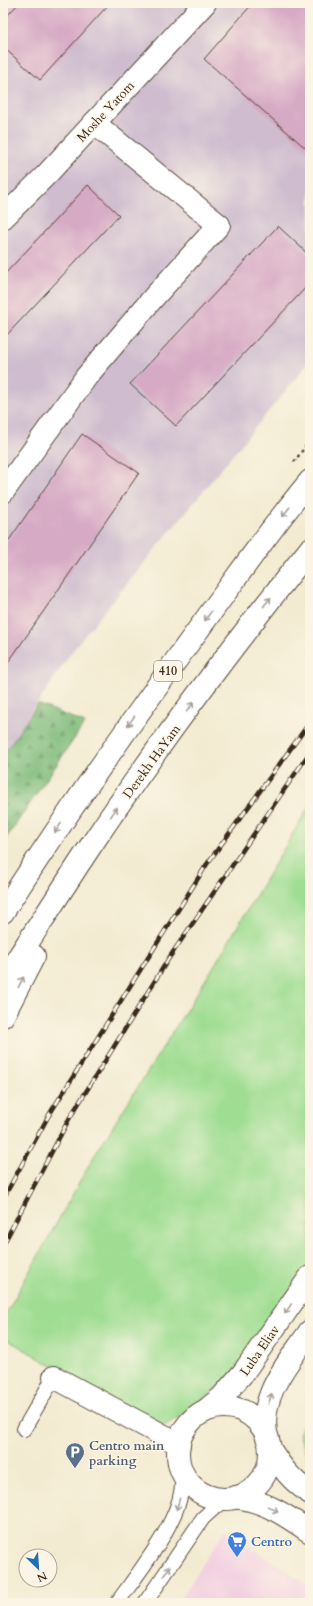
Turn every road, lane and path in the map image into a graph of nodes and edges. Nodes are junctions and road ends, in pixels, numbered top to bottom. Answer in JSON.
{"nodes":[{"id":1,"x":205,"y":3,"type":"edge"},
{"id":2,"x":94,"y":123,"type":"junction"},
{"id":3,"x":3,"y":218,"type":"edge"},
{"id":4,"x":310,"y":481,"type":"edge"},
{"id":5,"x":3,"y":492,"type":"edge"},
{"id":6,"x":310,"y":549,"type":"edge"},
{"id":7,"x":92,"y":844,"type":"junction"},
{"id":8,"x":32,"y":866,"type":"junction"},
{"id":9,"x":3,"y":905,"type":"edge"},
{"id":10,"x":3,"y":912,"type":"edge"},
{"id":11,"x":3,"y":981,"type":"edge"},
{"id":12,"x":3,"y":1016,"type":"edge"},
{"id":13,"x":310,"y":1277,"type":"edge"},
{"id":14,"x":310,"y":1331,"type":"edge"},
{"id":15,"x":54,"y":1377,"type":"joint"},
{"id":16,"x":198,"y":1415,"type":"junction"},
{"id":17,"x":24,"y":1429,"type":"dead end"},
{"id":18,"x":269,"y":1443,"type":"junction"},
{"id":19,"x":179,"y":1455,"type":"junction"},
{"id":20,"x":310,"y":1493,"type":"edge"},
{"id":21,"x":233,"y":1498,"type":"junction"},
{"id":22,"x":310,"y":1532,"type":"edge"},
{"id":23,"x":117,"y":1603,"type":"edge"},
{"id":24,"x":145,"y":1603,"type":"edge"}],
"edges":[{"from":1,"to":2,"type":"street","name":"Moshe Yatom"},
{"from":2,"to":3,"type":"street","name":"Moshe Yatom"},
{"from":2,"to":5,"type":"street"},
{"from":4,"to":8,"type":"street","number":"410","one_way":true},
{"from":7,"to":6,"type":"street","name":"Derekh HaYam","one_way":true},
{"from":7,"to":11,"type":"street","name":"Derekh HaYam"},
{"from":12,"to":7,"type":"street","one_way":true},
{"from":8,"to":9,"type":"street"},
{"from":8,"to":10,"type":"street","number":"410"},
{"from":13,"to":16,"type":"street","name":"Luba Eliav","one_way":true},
{"from":18,"to":14,"type":"street","one_way":true},
{"from":15,"to":17,"type":"lane"},
{"from":15,"to":19,"type":"street"},
{"from":16,"to":18,"type":"street"},
{"from":16,"to":19,"type":"street"},
{"from":18,"to":20,"type":"street"},
{"from":18,"to":21,"type":"street"},
{"from":19,"to":21,"type":"street"},
{"from":19,"to":23,"type":"lane","one_way":true},
{"from":21,"to":22,"type":"street","one_way":true},
{"from":24,"to":21,"type":"lane","one_way":true}]}
